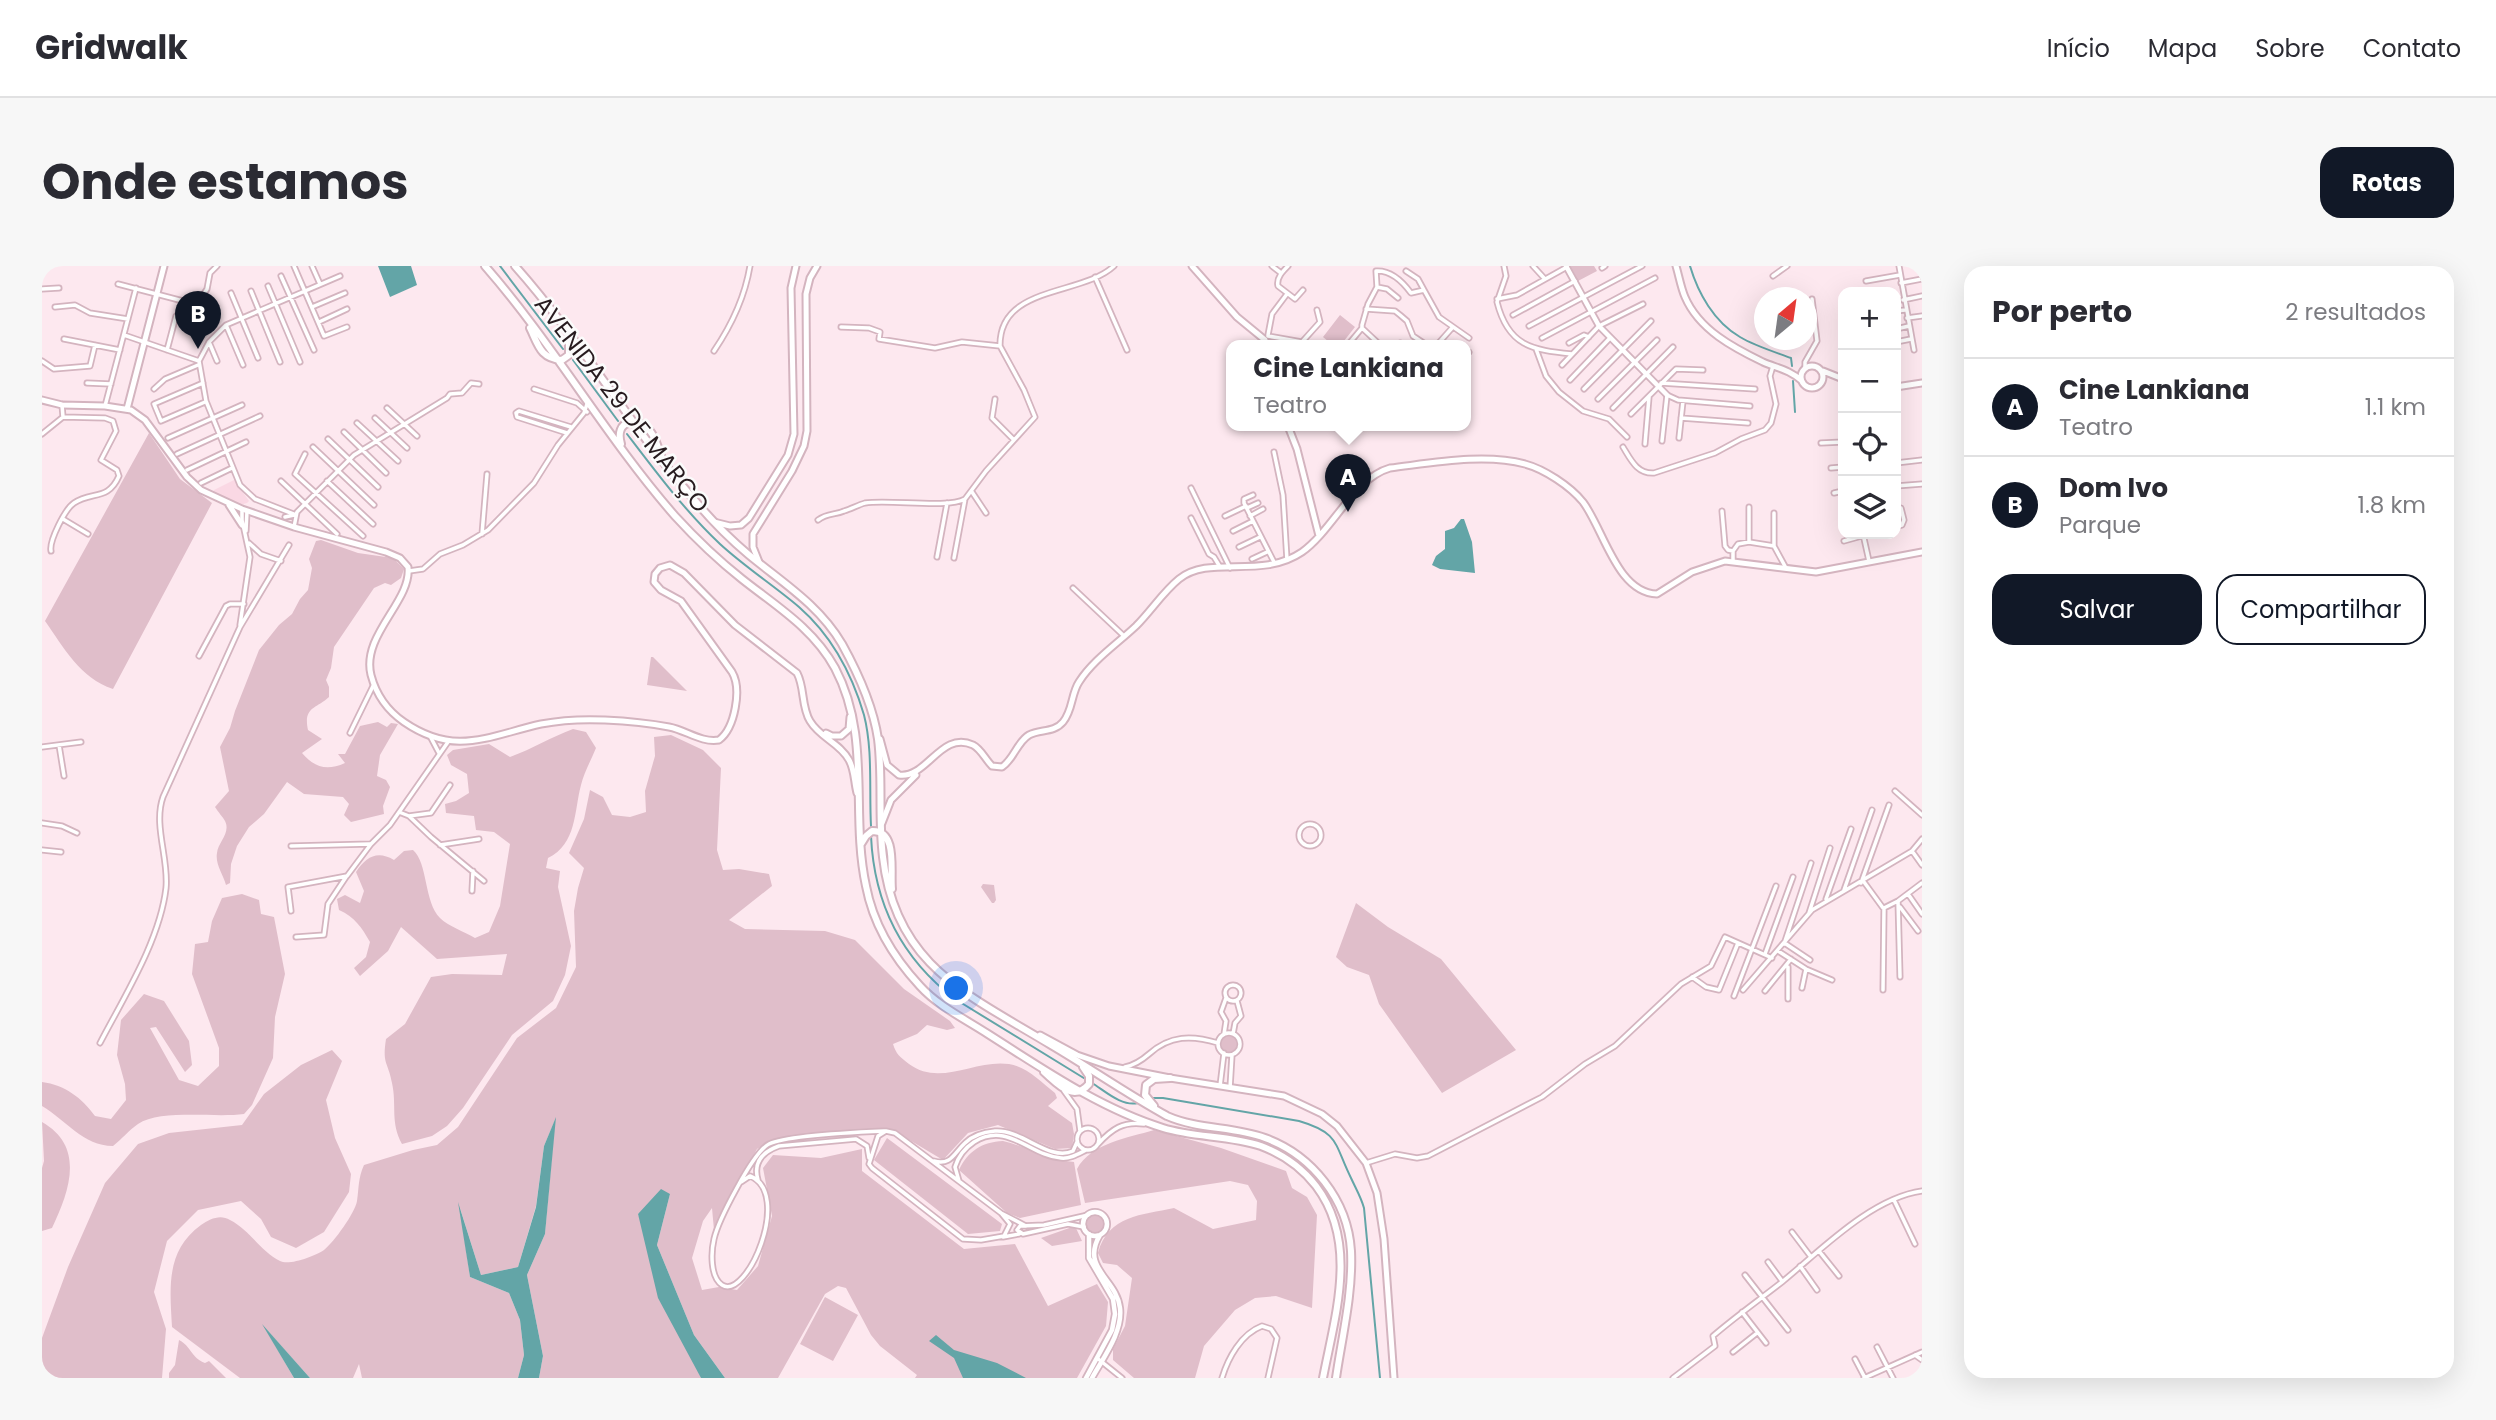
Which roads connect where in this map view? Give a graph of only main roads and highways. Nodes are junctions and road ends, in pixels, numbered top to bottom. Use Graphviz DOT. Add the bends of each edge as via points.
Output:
graph roads {
  1 [pos="164,266"];
  2 [pos="485,266"];
  3 [pos="515,266"];
  4 [pos="796,266"];
  5 [pos="817,266"];
  6 [pos="1192,266"];
  7 [pos="1676,266"];
  8 [pos="568,334"];
  9 [pos="1265,340"];
  10 [pos="558,360"];
  11 [pos="1805,369"];
  12 [pos="1820,369"];
  13 [pos="1790,371"];
  14 [pos="1835,377"];
  15 [pos="1838,378"];
  16 [pos="1802,381"];
  17 [pos="1823,381"];
  18 [pos="1922,383"];
  19 [pos="1901,386"];
  20 [pos="42,400"];
  21 [pos="127,409"];
  22 [pos="633,422"];
  23 [pos="1290,431"];
  24 [pos="622,449"];
  25 [pos="226,502"];
  26 [pos="714,522"];
  27 [pos="242,525"];
  28 [pos="1319,536"];
  29 [pos="1922,552"];
  30 [pos="761,564"];
  31 [pos="850,704"];
  32 [pos="806,714"];
  33 [pos="875,723"];
  34 [pos="934,756"];
  35 [pos="859,803"];
  36 [pos="881,829"];
  37 [pos="861,846"];
  38 [pos="1006,1018"];
  39 [pos="1017,1052"];
  40 [pos="1077,1061"];
  41 [pos="1170,1078"];
  42 [pos="1083,1090"];
  43 [pos="1167,1116"];
  44 [pos="1323,1378"];
  45 [pos="1336,1378"];
  46 [pos="1394,1378"];
  1 -- 21 [label="main road"];
  2 -- 10 [label="main road, AVENIDA 29 DE MARÇO" via="523,313 540,351"];
  3 -- 8 [label="main road, AVENIDA 29 DE MARÇO"];
  4 -- 26 [label="main road" via="791,288 794,434 781,469 749,518 735,526"];
  5 -- 30 [label="main road" via="806,294 807,431 792,471 753,534 752,547"];
  6 -- 9 [label="main road" via="1237,317"];
  7 -- 13 [label="main road" via="1687,301 1711,330 1734,347"];
  8 -- 10 [label="main road" via="570,351"];
  8 -- 22 [label="main road, AVENIDA 29 DE MARÇO"];
  10 -- 24 [label="main road, AVENIDA 29 DE MARÇO"];
  11 -- 12 [label="main road"];
  11 -- 13 [label="main road"];
  11 -- 16 [label="main road"];
  12 -- 14 [label="main road"];
  12 -- 17 [label="main road"];
  13 -- 16 [label="main road"];
  14 -- 15 [label="main road"];
  14 -- 17 [label="main road"];
  16 -- 17 [label="main road" via="1812,389"];
  18 -- 19 [label="main road"];
  20 -- 21 [label="main road"];
  21 -- 25 [label="main road" via="145,420 196,486"];
  22 -- 24 [label="main road" via="620,429"];
  22 -- 26 [label="main road, AVENIDA 29 DE MARÇO"];
  23 -- 28 [label="main road"];
  24 -- 31 [label="main road, AVENIDA 29 DE MARÇO" via="699,541 814,636"];
  25 -- 27 [label="main road"];
  25 -- 32 [label="main road" via="404,561 409,571 405,585 373,647 370,665 374,684 393,713 430,736 448,742 482,740 581,719 670,727 712,741 724,737 737,698 737,682 685,606 654,582 657,570 666,565 684,573 736,625 797,673"];
  26 -- 30 [label="main road, AVENIDA 29 DE MARÇO"];
  28 -- 29 [label="main road" via="1360,489 1385,470 1498,459 1535,468 1577,496 1625,579 1644,593 1657,594 1699,569 1721,562 1816,572"];
  28 -- 34 [label="main road" via="1303,551 1275,564 1198,569 1179,579 1078,683 1062,724 1028,736 1006,765 992,766 969,743 944,748"];
  30 -- 33 [label="main road, AVENIDA 29 DE MARÇO" via="830,625 854,668"];
  31 -- 32 [label="main road" via="849,729 837,737 822,731"];
  31 -- 35 [label="main road, AVENIDA 29 DE MARÇO" via="858,740"];
  32 -- 35 [label="main road" via="849,759"];
  33 -- 34 [label="main road" via="894,773 910,775"];
  33 -- 36 [label="main road, AVENIDA 29 DE MARÇO"];
  34 -- 36 [label="main road" via="894,796"];
  35 -- 37 [label="main road, AVENIDA 29 DE MARÇO"];
  36 -- 37 [label="main road" via="868,833"];
  36 -- 38 [label="main road, AVENIDA 29 DE MARÇO" via="891,847 894,904 910,937 944,979"];
  37 -- 39 [label="main road, AVENIDA 29 DE MARÇO" via="873,910 900,961 932,996"];
  38 -- 40 [label="main road"];
  38 -- 41 [label="main road" via="1077,1055"];
  39 -- 42 [label="main road, AVENIDA 29 DE MARÇO"];
  39 -- 42 [label="main road" via="1063,1089"];
  40 -- 42 [label="main road" via="1087,1073 1089,1084"];
  40 -- 43 [label="main road"];
  41 -- 43 [label="main road" via="1151,1080 1145,1089 1147,1098"];
  41 -- 46 [label="main road" via="1284,1096 1307,1105 1337,1126 1366,1163 1381,1210"];
  42 -- 44 [label="main road, AVENIDA 29 DE MARÇO" via="1160,1127 1272,1151 1304,1173 1329,1208 1339,1237 1341,1270"];
  43 -- 45 [label="main road" via="1195,1126 1256,1135 1294,1153 1318,1172 1332,1191 1349,1233 1351,1251"];
}
